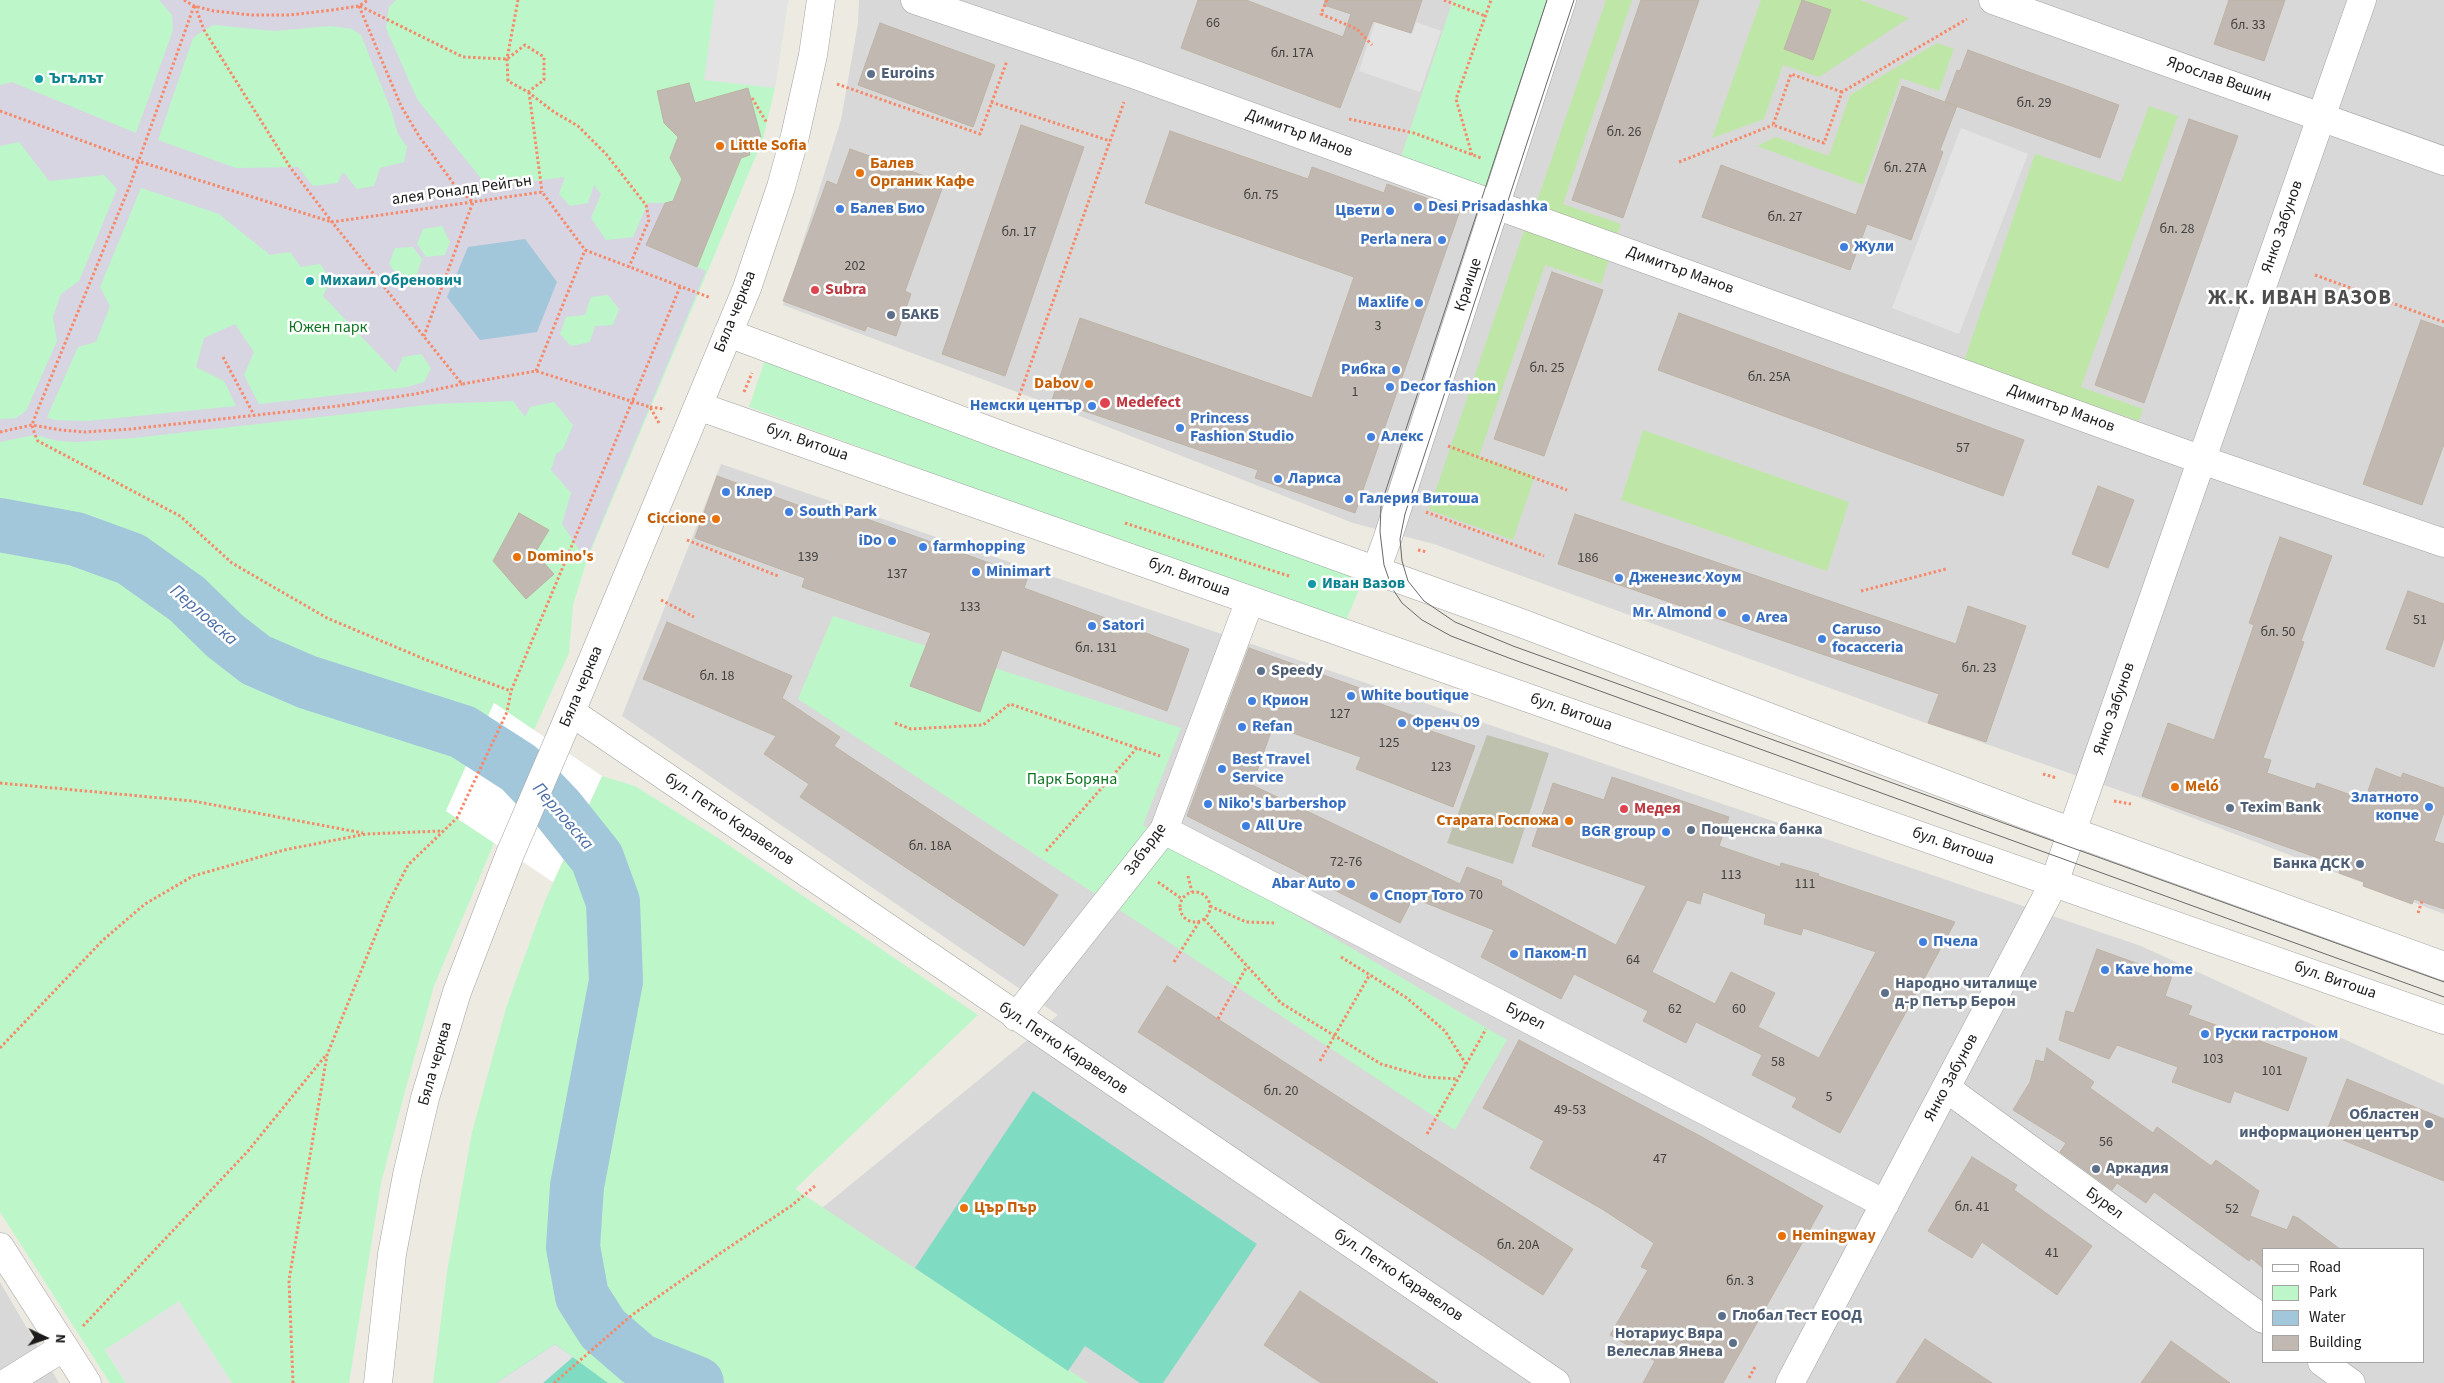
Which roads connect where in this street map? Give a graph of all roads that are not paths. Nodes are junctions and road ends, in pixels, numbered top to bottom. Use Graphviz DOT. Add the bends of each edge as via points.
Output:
graph roads {
  1 [pos="822,0"];
  2 [pos="915,0"];
  3 [pos="1562,0"];
  4 [pos="1993,0"];
  5 [pos="2362,0"];
  6 [pos="2322,116"];
  7 [pos="2444,161"];
  8 [pos="1495,204"];
  9 [pos="728,333"];
  10 [pos="698,406"];
  11 [pos="2202,460"];
  12 [pos="2444,544"];
  13 [pos="1376,570"];
  14 [pos="1250,600"];
  15 [pos="572,712"];
  16 [pos="1164,830"];
  17 [pos="2073,831"];
  18 [pos="2054,883"];
  19 [pos="2444,966"];
  20 [pos="1016,1017"];
  21 [pos="2444,1020"];
  22 [pos="1946,1088"];
  23 [pos="1885,1204"];
  24 [pos="0,1248"];
  25 [pos="2262,1318"];
  26 [pos="64,1347"];
  27 [pos="2323,1363"];
  28 [pos="6,1383"];
  29 [pos="87,1383"];
  30 [pos="378,1383"];
  31 [pos="1556,1383"];
  32 [pos="1790,1383"];
  33 [pos="2351,1383"];
  1 -- 9 [label="street, Бяла черква" via="813,55 781,187 747,288"];
  2 -- 8 [label="street, Димитър Манов" via="1134,74"];
  3 -- 8 [label="street, Краище"];
  4 -- 6 [label="street, Ярослав Вешин"];
  5 -- 6 [label="street, Янко Забунов"];
  6 -- 7 [label="street, Ярослав Вешин"];
  6 -- 11 [label="street, Янко Забунов"];
  8 -- 11 [label="street, Димитър Манов"];
  8 -- 13 [label="street, Краище"];
  9 -- 10 [label="street, Бяла черква"];
  9 -- 13 [label="street"];
  10 -- 14 [label="street, бул. Витоша"];
  10 -- 15 [label="street, Бяла черква"];
  11 -- 12 [label="street, Димитър Манов"];
  11 -- 17 [label="street, Янко Забунов"];
  13 -- 17 [label="street"];
  14 -- 16 [label="street, Забърде"];
  14 -- 18 [label="street, бул. Витоша"];
  15 -- 20 [label="street, бул. Петко Каравелов"];
  15 -- 30 [label="street, Бяла черква" via="510,854 456,992 425,1098 392,1254"];
  16 -- 20 [label="street, Забърде"];
  16 -- 23 [label="street, Бурел"];
  17 -- 18 [label="street, Янко Забунов"];
  17 -- 19 [label="street"];
  18 -- 21 [label="street, бул. Витоша"];
  18 -- 22 [label="street, Янко Забунов"];
  20 -- 31 [label="street, бул. Петко Каравелов"];
  22 -- 23 [label="street, Янко Забунов"];
  22 -- 25 [label="street, Бурел"];
  23 -- 32 [label="street, Янко Забунов"];
  24 -- 26 [label="street"];
  26 -- 28 [label="street"];
  26 -- 29 [label="street"];
  27 -- 33 [label="street"];
}
